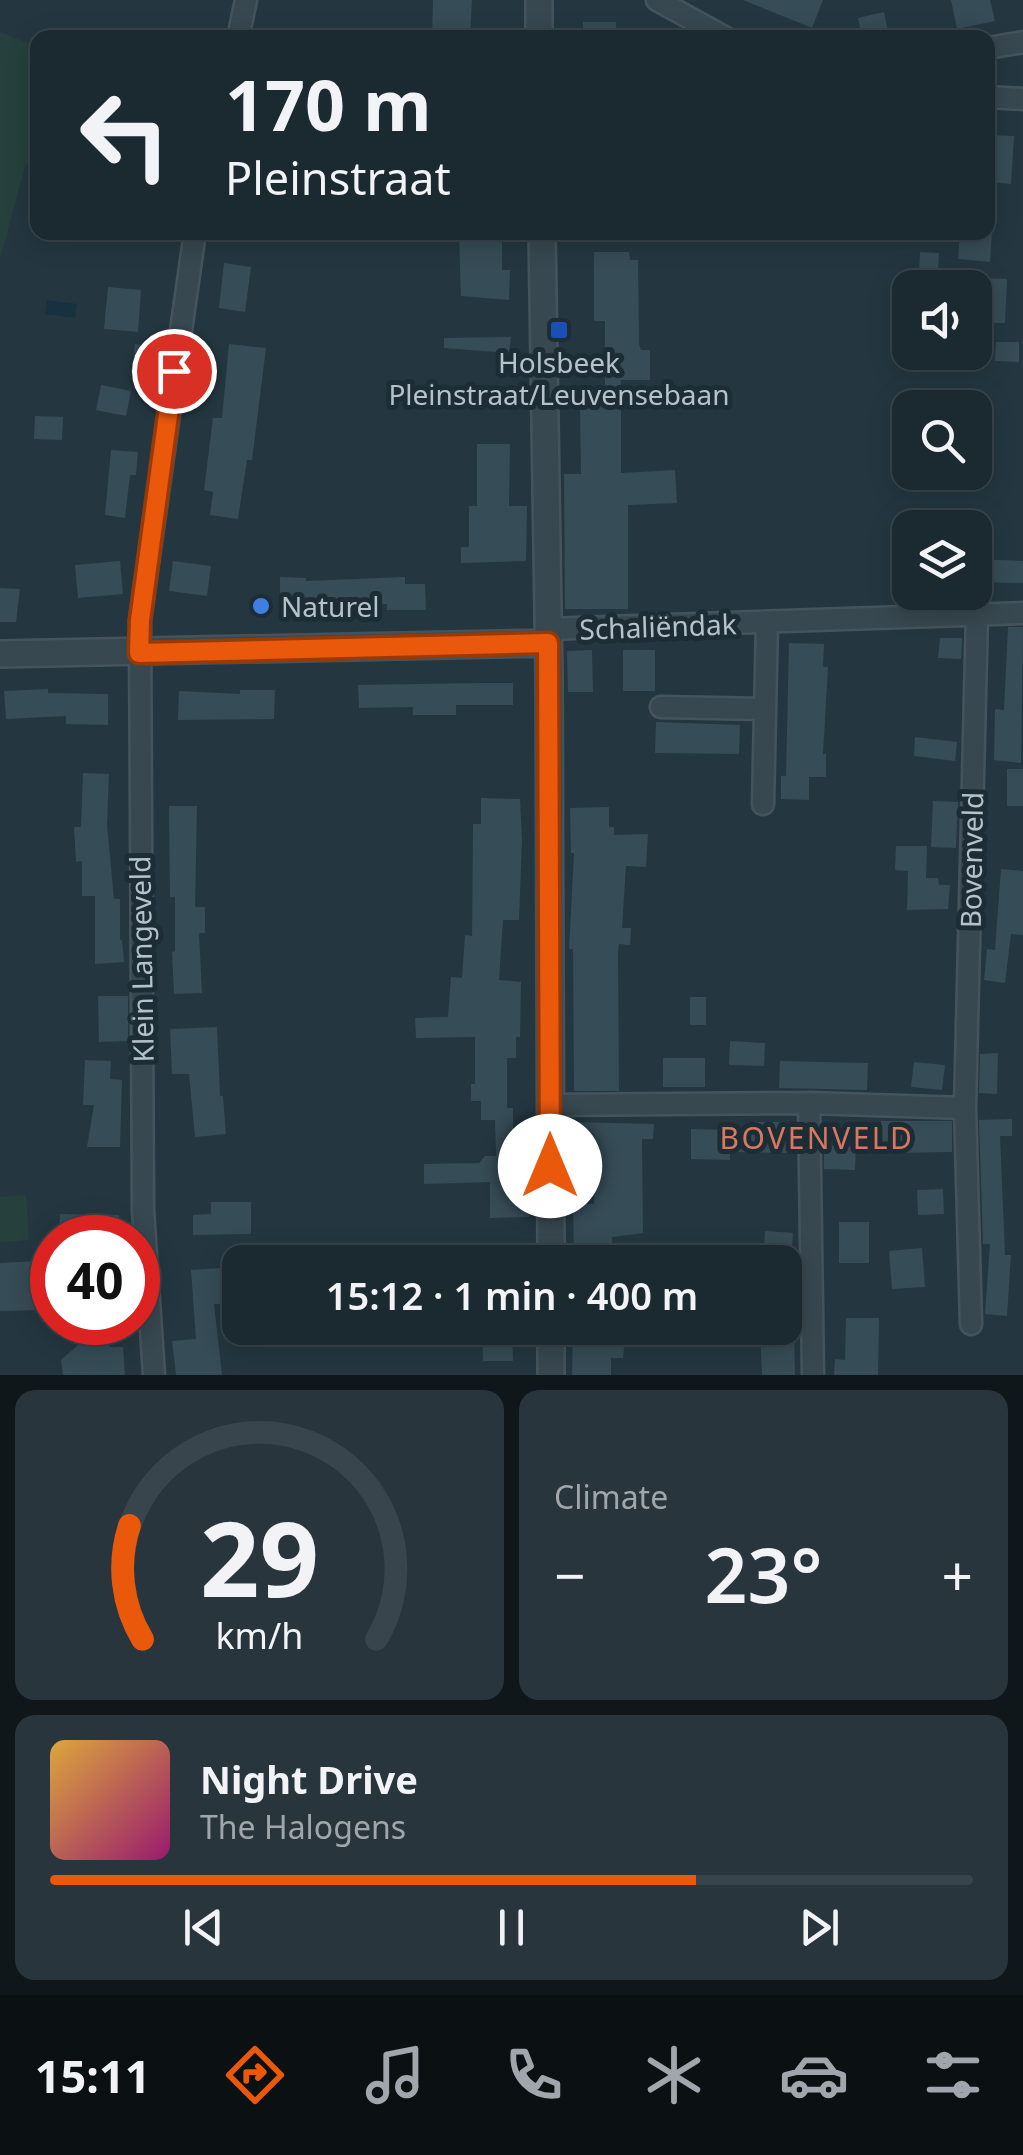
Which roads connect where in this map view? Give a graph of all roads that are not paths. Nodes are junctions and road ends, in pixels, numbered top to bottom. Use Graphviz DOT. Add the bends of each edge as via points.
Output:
graph roads {
  1 [pos="246,0"];
  2 [pos="539,0"];
  3 [pos="657,0"];
  4 [pos="240,30"];
  5 [pos="540,30"];
  6 [pos="711,30"];
  7 [pos="1023,42"];
  8 [pos="995,47"];
  9 [pos="995,97"];
  10 [pos="1023,99"];
  11 [pos="194,240"];
  12 [pos="542,240"];
  13 [pos="1023,612"];
  14 [pos="977,613"];
  15 [pos="767,622"];
  16 [pos="548,636"];
  17 [pos="139,653"];
  18 [pos="0,654"];
  19 [pos="661,707"];
  20 [pos="766,709"];
  21 [pos="763,804"];
  22 [pos="809,1103"];
  23 [pos="550,1105"];
  24 [pos="965,1108"];
  25 [pos="144,1215"];
  26 [pos="551,1245"];
  27 [pos="971,1324"];
  28 [pos="151,1345"];
  29 [pos="551,1345"];
  30 [pos="154,1375"];
  31 [pos="552,1375"];
  32 [pos="813,1375"];
  1 -- 4 [label="street"];
  2 -- 5 [label="street"];
  3 -- 6 [label="street"];
  7 -- 8 [label="street"];
  9 -- 10 [label="street"];
  11 -- 17 [label="street, Klein Langeveld"];
  12 -- 16 [label="street"];
  13 -- 14 [label="street, Schaliëndak"];
  14 -- 15 [label="street, Schaliëndak"];
  14 -- 24 [label="street, Bovenveld"];
  15 -- 16 [label="street, Schaliëndak"];
  15 -- 20 [label="street, Schaliëndak"];
  16 -- 17 [label="street"];
  16 -- 23 [label="street"];
  17 -- 18 [label="street"];
  17 -- 25 [label="street, Klein Langeveld"];
  19 -- 20 [label="street"];
  20 -- 21 [label="street, Schaliëndak"];
  22 -- 23 [label="street"];
  22 -- 24 [label="street"];
  22 -- 32 [label="street"];
  23 -- 26 [label="street"];
  24 -- 27 [label="street, Bovenveld"];
  28 -- 30 [label="street, Klein Langeveld"];
  29 -- 31 [label="street"];
}
